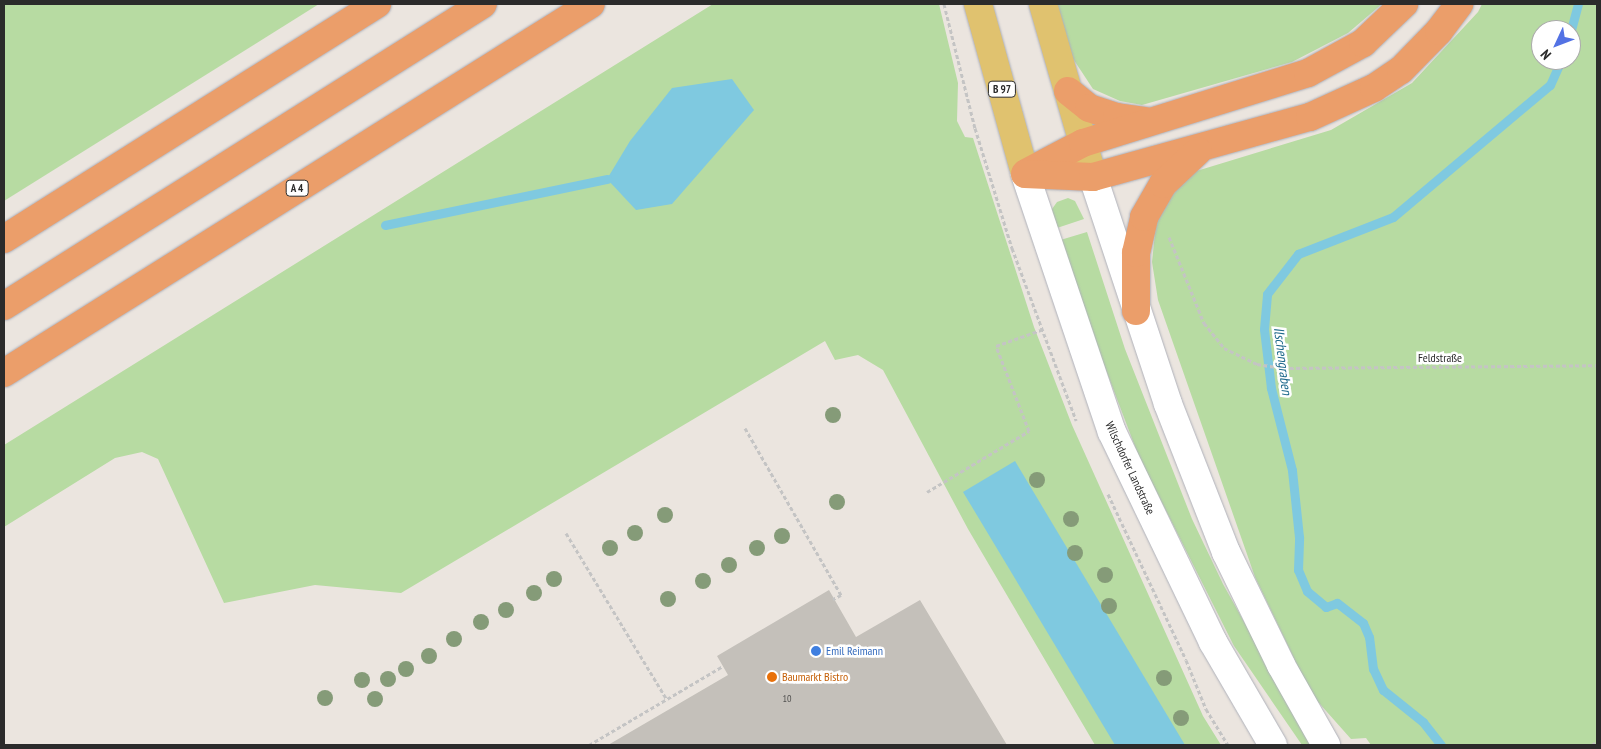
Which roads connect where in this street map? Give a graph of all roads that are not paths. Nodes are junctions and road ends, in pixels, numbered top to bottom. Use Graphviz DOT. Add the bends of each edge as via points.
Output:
graph roads {
  1 [pos="377,4"];
  2 [pos="483,4"];
  3 [pos="591,4"];
  4 [pos="978,4"];
  5 [pos="1043,4"];
  6 [pos="1404,4"];
  7 [pos="1459,4"];
  8 [pos="1068,91"];
  9 [pos="1146,122"];
  10 [pos="1083,143"];
  11 [pos="1202,148"];
  12 [pos="1025,174"];
  13 [pos="1093,177"];
  14 [pos="4,239"];
  15 [pos="4,306"];
  16 [pos="1136,311"];
  17 [pos="4,373"];
  18 [pos="1272,745"];
  19 [pos="1326,745"];
  1 -- 14 [label="highway"];
  2 -- 15 [label="highway"];
  3 -- 17 [label="highway, A 4"];
  4 -- 12 [label="main road, B 97"];
  5 -- 8 [label="main road"];
  6 -- 9 [label="highway" via="1362,43 1308,73"];
  7 -- 11 [label="highway" via="1422,51 1374,88 1310,117"];
  8 -- 9 [label="highway" via="1089,108"];
  8 -- 10 [label="main road"];
  9 -- 10 [label="highway"];
  10 -- 12 [label="highway"];
  10 -- 13 [label="main road"];
  11 -- 13 [label="highway"];
  11 -- 16 [label="highway" via="1163,184 1144,217 1136,253"];
  12 -- 13 [label="highway"];
  12 -- 18 [label="main road, Wilschdorfer Landstraße" via="1112,432 1213,642"];
  13 -- 16 [label="main road"];
  16 -- 19 [label="main road" via="1168,404 1226,552 1281,666"];
}
